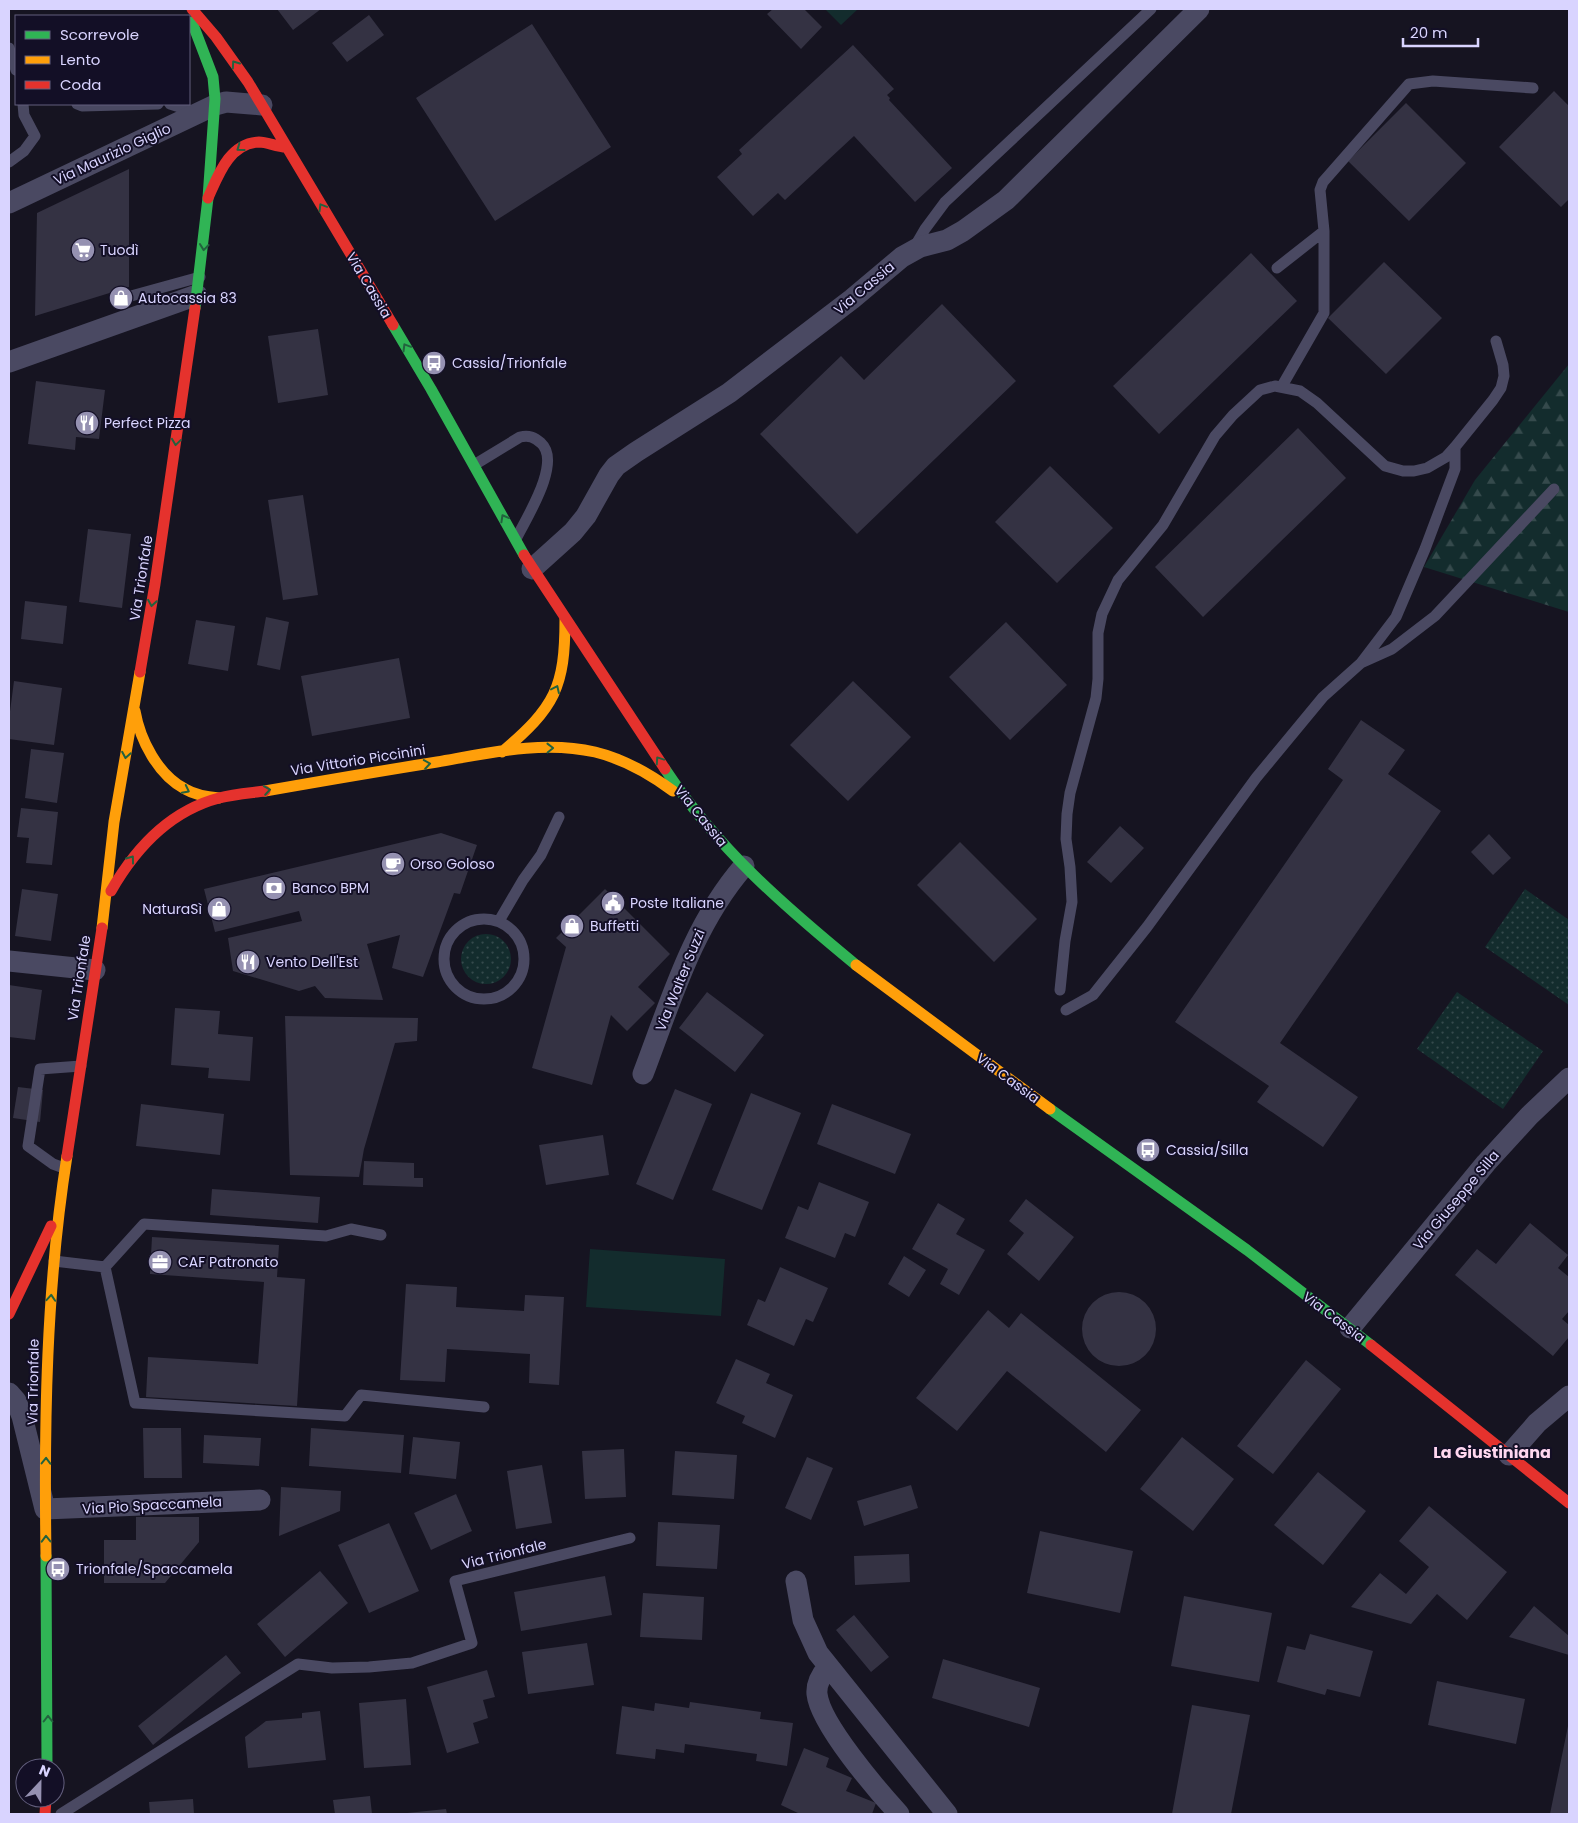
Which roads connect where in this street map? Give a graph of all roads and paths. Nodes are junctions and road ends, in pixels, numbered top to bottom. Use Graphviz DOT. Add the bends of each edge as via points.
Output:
graph roads {
  1 [pos="192,9"];
  2 [pos="1151,9"];
  3 [pos="1199,9"];
  4 [pos="190,19"];
  5 [pos="9,48"];
  6 [pos="15,67"];
  7 [pos="1532,88"];
  8 [pos="23,105"];
  9 [pos="80,105"];
  10 [pos="120,105"];
  11 [pos="177,105"];
  12 [pos="262,105"];
  13 [pos="207,109"];
  14 [pos="286,147"];
  15 [pos="9,162"];
  16 [pos="208,198"];
  17 [pos="9,203"];
  18 [pos="1324,230"];
  19 [pos="912,252"];
  20 [pos="1276,268"];
  21 [pos="199,286"];
  22 [pos="131,296"];
  23 [pos="1496,341"];
  24 [pos="9,362"];
  25 [pos="1282,386"];
  26 [pos="1455,447"];
  27 [pos="474,465"];
  28 [pos="1554,489"];
  29 [pos="516,540"];
  30 [pos="532,569"];
  31 [pos="566,619"];
  32 [pos="1361,662"];
  33 [pos="135,707"];
  34 [pos="502,752"];
  35 [pos="219,798"];
  36 [pos="686,801"];
  37 [pos="559,817"];
  38 [pos="744,866"];
  39 [pos="106,901"];
  40 [pos="499,921"];
  41 [pos="9,961"];
  42 [pos="95,970"];
  43 [pos="1060,990"];
  44 [pos="1066,1010"];
  45 [pos="81,1066"];
  46 [pos="643,1074"];
  47 [pos="1569,1078"];
  48 [pos="64,1168"];
  49 [pos="58,1211"];
  50 [pos="381,1235"];
  51 [pos="54,1261"];
  52 [pos="105,1267"];
  53 [pos="9,1314"];
  54 [pos="1350,1328"];
  55 [pos="9,1393"];
  56 [pos="1569,1396"];
  57 [pos="484,1407"];
  58 [pos="1510,1455"];
  59 [pos="260,1500"];
  60 [pos="1569,1503"];
  61 [pos="45,1510"];
  62 [pos="630,1538"];
  63 [pos="796,1581"];
  64 [pos="828,1667"];
  65 [pos="47,1758"];
  66 [pos="61,1814"];
  67 [pos="899,1814"];
  68 [pos="947,1814"];
  12 -- 1 [label="main road, Via Cassia, one-way" via="231,58"];
  2 -- 19 [label="lane" via="945,202"];
  3 -- 19 [label="street, Via Cassia" via="1006,200 948,240"];
  4 -- 13 [label="main road, Via Trionfale" via="214,86"];
  5 -- 6 [label="lane"];
  7 -- 18 [label="lane" via="1433,81 1409,84 1321,185"];
  8 -- 15 [label="lane" via="24,116 35,136 24,152"];
  9 -- 10 [label="lane"];
  11 -- 13 [label="lane"];
  12 -- 13 [label="street" via="234,102"];
  12 -- 14 [label="main road, Via Cassia"];
  13 -- 16 [label="main road, Via Trionfale"];
  13 -- 17 [label="street, Via Maurizio Giglio"];
  14 -- 16 [label="main road, Via Trionfale, one-way" via="259,142 244,144 225,165"];
  27 -- 14 [label="main road, Via Cassia, one-way"];
  16 -- 21 [label="main road, Via Trionfale, one-way"];
  18 -- 20 [label="lane"];
  18 -- 25 [label="lane" via="1324,313"];
  19 -- 30 [label="street, Via Cassia" via="729,393 616,466 573,532"];
  21 -- 22 [label="lane"];
  21 -- 24 [label="street"];
  21 -- 33 [label="main road, Via Trionfale, one-way"];
  23 -- 26 [label="lane" via="1504,365 1500,388"];
  25 -- 26 [label="lane" via="1307,395 1377,460 1392,469 1414,471 1427,468"];
  25 -- 43 [label="lane" via="1260,390 1215,436 1172,513 1118,580 1104,608 1098,633 1096,698 1067,814 1072,902"];
  26 -- 32 [label="lane" via="1455,469 1426,549 1396,617"];
  29 -- 27 [label="main road, Via Cassia, one-way"];
  27 -- 29 [label="lane" via="520,437 528,435 544,446 548,455 547,472"];
  28 -- 32 [label="lane" via="1435,616 1392,649"];
  29 -- 30 [label="main road, Via Cassia"];
  30 -- 31 [label="main road, Via Cassia"];
  34 -- 31 [label="main road, one-way" via="531,726 554,694 563,670"];
  36 -- 31 [label="main road, Via Cassia, one-way"];
  32 -- 44 [label="lane" via="1323,697 1256,778 1093,995"];
  33 -- 35 [label="main road, Via Vittorio Piccinini, one-way" via="141,734 165,775 187,791"];
  33 -- 39 [label="main road, Via Trionfale, one-way" via="114,822"];
  35 -- 34 [label="main road, Via Vittorio Piccinini, one-way"];
  34 -- 36 [label="main road, Via Vittorio Piccinini, one-way" via="561,748 603,753 652,776"];
  39 -- 35 [label="main road, Via Vittorio Piccinini, one-way" via="131,858 158,830 184,812"];
  36 -- 38 [label="main road, Via Cassia"];
  37 -- 40 [label="lane" via="542,855"];
  38 -- 46 [label="street, Via Walter Suzzi" via="704,923 681,973"];
  38 -- 54 [label="main road, Via Cassia" via="798,918 857,966"];
  39 -- 42 [label="main road, Via Trionfale"];
  40 -- 40 [label="lane" via="486,918 472,920 450,936 444,962 448,976 467,995 492,998 504,994 515,986 522,974 524,949 519,937"];
  41 -- 42 [label="street"];
  42 -- 45 [label="main road, Via Trionfale"];
  45 -- 48 [label="main road, Via Trionfale"];
  45 -- 48 [label="lane" via="40,1068 28,1146"];
  47 -- 54 [label="street, Via Giuseppe Silla" via="1528,1116 1486,1163"];
  48 -- 49 [label="main road, Via Trionfale"];
  49 -- 51 [label="main road, Via Trionfale"];
  49 -- 53 [label="main road"];
  50 -- 52 [label="lane" via="351,1229 326,1236 144,1224"];
  51 -- 52 [label="lane"];
  61 -- 51 [label="main road, Via Trionfale, one-way" via="48,1335"];
  52 -- 57 [label="lane" via="135,1403 345,1416 361,1395"];
  54 -- 58 [label="main road, Via Cassia"];
  55 -- 61 [label="street" via="16,1400 22,1416"];
  56 -- 58 [label="street" via="1544,1416"];
  58 -- 60 [label="main road, Via Cassia"];
  59 -- 61 [label="street, Via Pio Spaccamela"];
  65 -- 61 [label="main road, Via Trionfale, one-way"];
  62 -- 66 [label="lane, Via Trionfale" via="456,1581 472,1643 412,1663 332,1668 298,1664"];
  63 -- 64 [label="street" via="806,1630"];
  64 -- 67 [label="street" via="817,1686 818,1702 864,1773"];
  64 -- 68 [label="street"];
}
